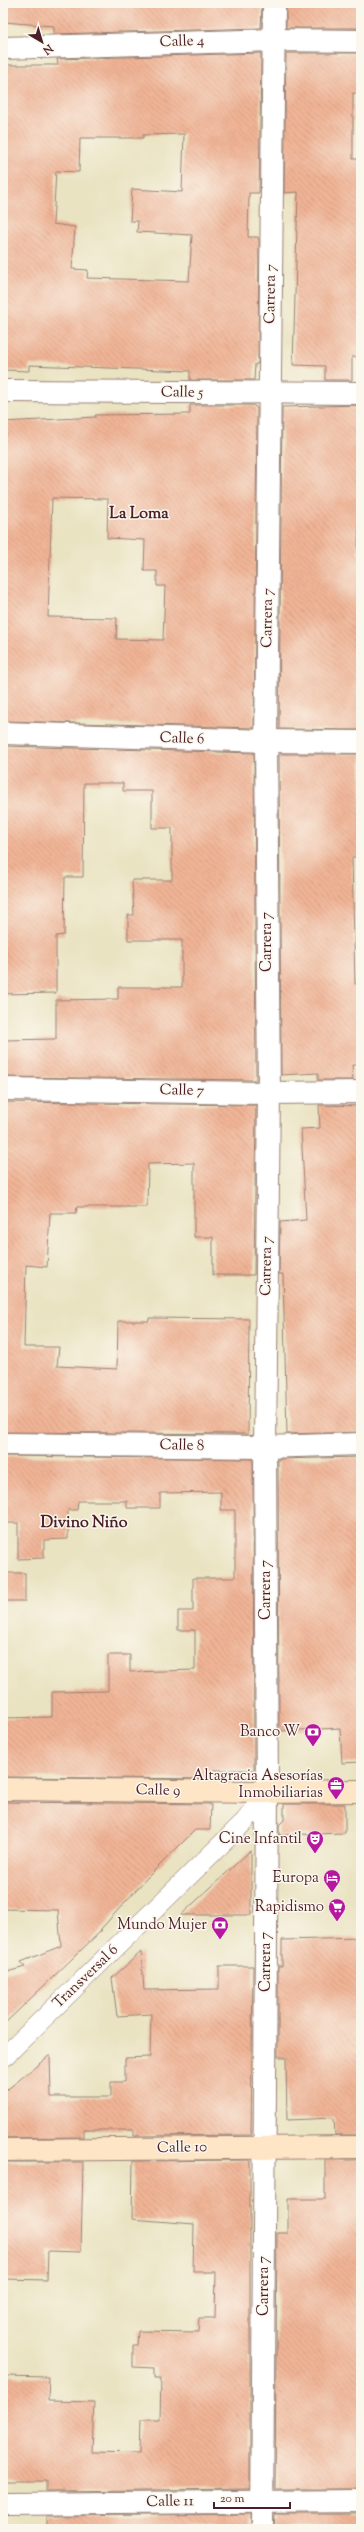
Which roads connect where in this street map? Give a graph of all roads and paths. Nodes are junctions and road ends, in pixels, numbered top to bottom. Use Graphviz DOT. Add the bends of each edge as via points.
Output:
graph roads {
  1 [pos="274,3"];
  2 [pos="274,40"];
  3 [pos="361,41"];
  4 [pos="3,48"];
  5 [pos="3,391"];
  6 [pos="270,393"];
  7 [pos="361,393"];
  8 [pos="3,733"];
  9 [pos="266,741"];
  10 [pos="361,742"];
  11 [pos="3,1088"];
  12 [pos="268,1092"];
  13 [pos="361,1092"];
  14 [pos="3,1444"];
  15 [pos="361,1444"];
  16 [pos="265,1447"];
  17 [pos="3,1789"];
  18 [pos="361,1790"];
  19 [pos="267,1792"];
  20 [pos="3,2058"];
  21 [pos="265,2147"];
  22 [pos="361,2147"];
  23 [pos="3,2150"];
  24 [pos="361,2501"];
  25 [pos="262,2502"];
  26 [pos="3,2504"];
  27 [pos="262,2529"];
  1 -- 2 [label="street, Carrera 7"];
  2 -- 3 [label="street, Calle 4"];
  2 -- 4 [label="street, Calle 4"];
  2 -- 6 [label="street, Carrera 7"];
  5 -- 6 [label="street, Calle 5"];
  6 -- 7 [label="street, Calle 5"];
  6 -- 9 [label="street, Carrera 7"];
  8 -- 9 [label="street, Calle 6"];
  9 -- 10 [label="street, Calle 6"];
  9 -- 12 [label="street, Carrera 7"];
  11 -- 12 [label="street, Calle 7"];
  12 -- 13 [label="street, Calle 7"];
  12 -- 16 [label="street, Carrera 7"];
  14 -- 16 [label="street, Calle 8"];
  15 -- 16 [label="street, Calle 8"];
  16 -- 19 [label="street, Carrera 7"];
  17 -- 19 [label="main road, Calle 9"];
  18 -- 19 [label="main road, Calle 9"];
  19 -- 20 [label="street, Transversal 6" via="245,1821"];
  19 -- 21 [label="street, Carrera 7"];
  21 -- 22 [label="main road, Calle 10"];
  21 -- 23 [label="main road, Calle 10"];
  21 -- 25 [label="street, Carrera 7"];
  24 -- 25 [label="street, Calle 11"];
  25 -- 26 [label="street, Calle 11"];
  25 -- 27 [label="street, Carrera 7"];
}
